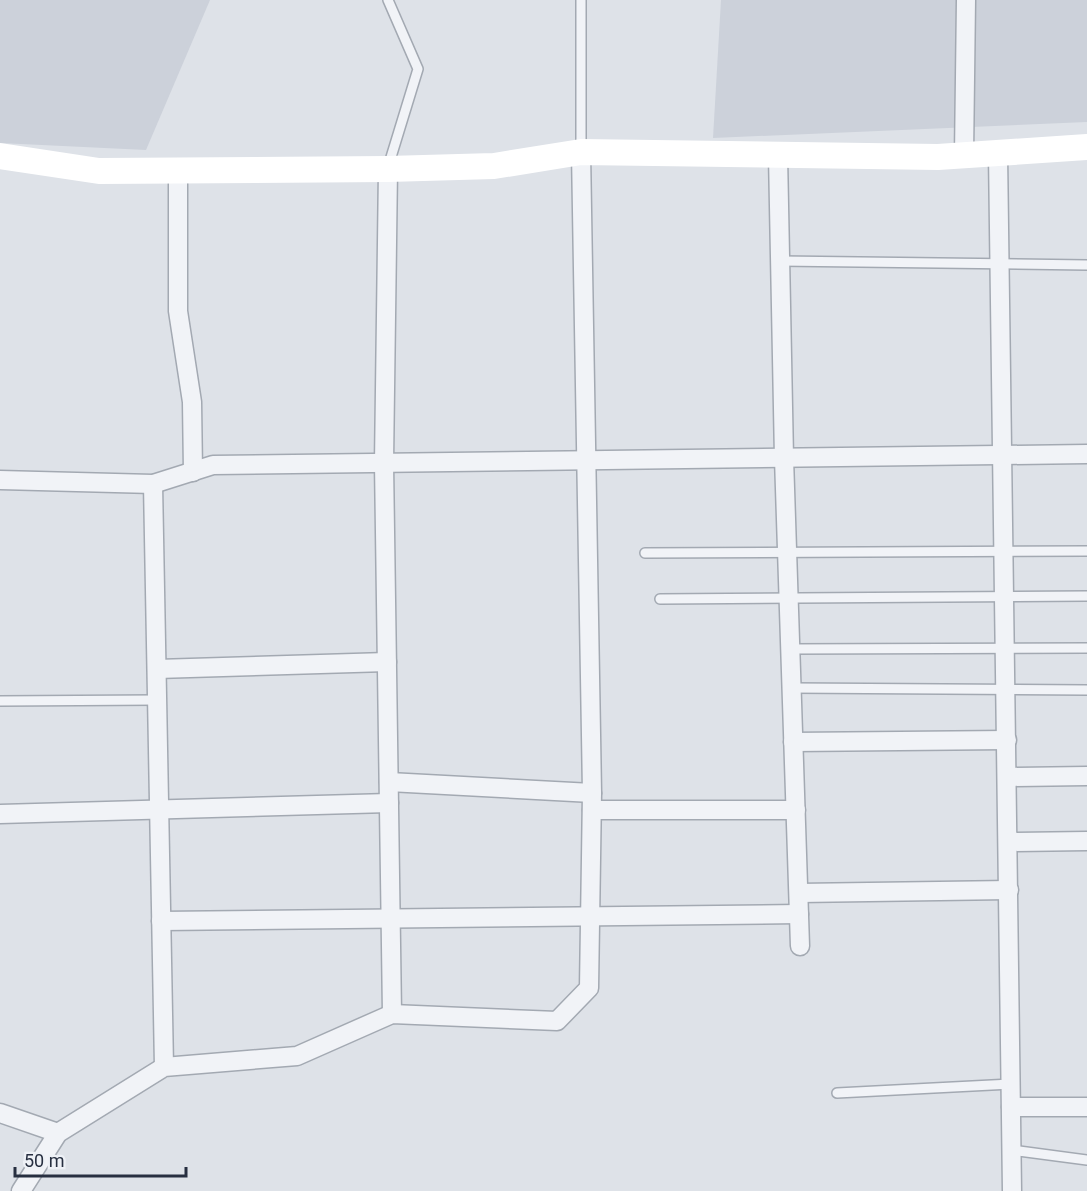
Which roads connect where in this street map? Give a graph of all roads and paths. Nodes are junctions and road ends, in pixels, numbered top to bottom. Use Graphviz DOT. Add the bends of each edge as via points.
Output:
graph roads {
  1 [pos="388,0"];
  2 [pos="581,0"];
  3 [pos="966,0"];
  4 [pos="1087,147"];
  5 [pos="581,152"];
  6 [pos="998,153"];
  7 [pos="778,155"];
  8 [pos="964,155"];
  9 [pos="0,156"];
  10 [pos="388,169"];
  11 [pos="177,170"];
  12 [pos="780,261"];
  13 [pos="1000,264"];
  14 [pos="1087,265"];
  15 [pos="1087,454"];
  16 [pos="1004,455"];
  17 [pos="784,458"];
  18 [pos="585,460"];
  19 [pos="384,463"];
  20 [pos="193,471"];
  21 [pos="0,480"];
  22 [pos="153,484"];
  23 [pos="1087,551"];
  24 [pos="787,552"];
  25 [pos="1005,552"];
  26 [pos="645,553"];
  27 [pos="1006,596"];
  28 [pos="1087,596"];
  29 [pos="789,598"];
  30 [pos="660,599"];
  31 [pos="1006,648"];
  32 [pos="1087,648"];
  33 [pos="790,649"];
  34 [pos="387,662"];
  35 [pos="157,669"];
  36 [pos="792,688"];
  37 [pos="1006,689"];
  38 [pos="1087,690"];
  39 [pos="157,700"];
  40 [pos="0,701"];
  41 [pos="1007,740"];
  42 [pos="793,742"];
  43 [pos="1087,776"];
  44 [pos="1008,777"];
  45 [pos="389,782"];
  46 [pos="592,802"];
  47 [pos="389,804"];
  48 [pos="159,810"];
  49 [pos="796,810"];
  50 [pos="0,814"];
  51 [pos="1087,841"];
  52 [pos="1008,842"];
  53 [pos="1009,890"];
  54 [pos="798,893"];
  55 [pos="590,914"];
  56 [pos="799,914"];
  57 [pos="391,919"];
  58 [pos="161,921"];
  59 [pos="800,946"];
  60 [pos="392,1014"];
  61 [pos="164,1067"];
  62 [pos="1011,1084"];
  63 [pos="837,1094"];
  64 [pos="1011,1107"];
  65 [pos="1087,1107"];
  66 [pos="0,1113"];
  67 [pos="58,1133"];
  68 [pos="1011,1150"];
  69 [pos="1087,1160"];
  70 [pos="21,1191"];
  71 [pos="1012,1191"];
  1 -- 10 [label="lane" via="418,69"];
  2 -- 5 [label="lane"];
  3 -- 8 [label="street"];
  4 -- 6 [label="main road"];
  5 -- 7 [label="main road"];
  5 -- 10 [label="main road" via="494,166"];
  5 -- 18 [label="street"];
  6 -- 8 [label="main road"];
  6 -- 13 [label="street"];
  7 -- 8 [label="main road"];
  7 -- 12 [label="street"];
  9 -- 11 [label="main road" via="99,171"];
  10 -- 11 [label="main road"];
  10 -- 19 [label="street"];
  11 -- 20 [label="street" via="178,311 192,402"];
  12 -- 13 [label="lane"];
  12 -- 17 [label="street"];
  13 -- 14 [label="lane"];
  13 -- 16 [label="street"];
  15 -- 16 [label="street"];
  16 -- 17 [label="street"];
  16 -- 25 [label="street"];
  17 -- 18 [label="street"];
  17 -- 24 [label="street"];
  18 -- 19 [label="street"];
  18 -- 46 [label="street"];
  19 -- 20 [label="street" via="213,465"];
  19 -- 34 [label="street"];
  20 -- 22 [label="street"];
  21 -- 22 [label="street"];
  22 -- 35 [label="street"];
  23 -- 25 [label="lane"];
  24 -- 25 [label="lane"];
  24 -- 26 [label="lane"];
  24 -- 29 [label="street"];
  25 -- 27 [label="street"];
  27 -- 28 [label="lane"];
  27 -- 29 [label="lane"];
  27 -- 31 [label="street"];
  29 -- 30 [label="lane"];
  29 -- 33 [label="street"];
  31 -- 32 [label="lane"];
  31 -- 33 [label="lane"];
  31 -- 37 [label="street"];
  33 -- 36 [label="street"];
  34 -- 35 [label="street"];
  34 -- 45 [label="street"];
  35 -- 39 [label="street"];
  36 -- 37 [label="lane"];
  36 -- 42 [label="street"];
  37 -- 38 [label="lane"];
  37 -- 41 [label="street"];
  39 -- 40 [label="lane"];
  39 -- 48 [label="street"];
  41 -- 42 [label="street"];
  41 -- 44 [label="street"];
  42 -- 49 [label="street"];
  43 -- 44 [label="street"];
  44 -- 52 [label="street"];
  45 -- 46 [label="street"];
  45 -- 47 [label="street"];
  46 -- 49 [label="street"];
  46 -- 55 [label="street"];
  47 -- 48 [label="street"];
  47 -- 57 [label="street"];
  48 -- 50 [label="street"];
  48 -- 58 [label="street"];
  49 -- 54 [label="street"];
  51 -- 52 [label="street"];
  52 -- 53 [label="street"];
  53 -- 54 [label="street"];
  53 -- 62 [label="street"];
  54 -- 56 [label="street"];
  55 -- 56 [label="street"];
  55 -- 57 [label="street"];
  55 -- 60 [label="street" via="589,988 557,1021"];
  56 -- 59 [label="street"];
  57 -- 58 [label="street"];
  57 -- 60 [label="street"];
  58 -- 61 [label="street"];
  60 -- 61 [label="street" via="297,1056"];
  61 -- 67 [label="street"];
  62 -- 63 [label="lane"];
  62 -- 64 [label="street"];
  64 -- 65 [label="street"];
  64 -- 68 [label="street"];
  66 -- 67 [label="street"];
  67 -- 70 [label="street"];
  68 -- 69 [label="lane"];
  68 -- 71 [label="street"];
}
